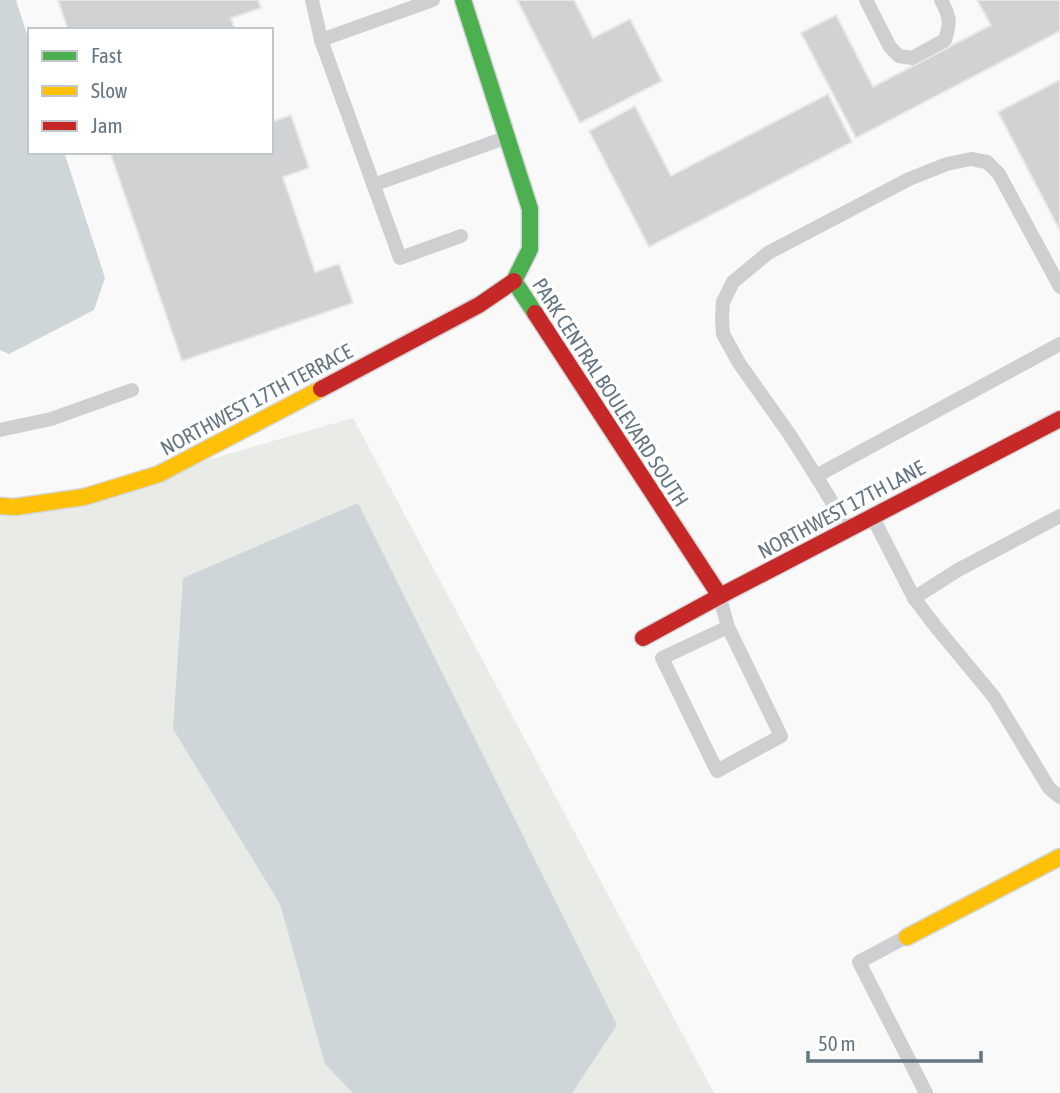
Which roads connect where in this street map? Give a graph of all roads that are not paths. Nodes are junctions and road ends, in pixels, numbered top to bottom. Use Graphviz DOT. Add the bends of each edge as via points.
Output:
graph roads {
  1 [pos="312,0"];
  2 [pos="433,0"];
  3 [pos="463,0"];
  4 [pos="866,0"];
  5 [pos="941,0"];
  6 [pos="321,40"];
  7 [pos="507,137"];
  8 [pos="373,185"];
  9 [pos="461,236"];
  10 [pos="514,281"];
  11 [pos="1060,287"];
  12 [pos="1060,344"];
  13 [pos="132,390"];
  14 [pos="1060,419"];
  15 [pos="0,430"];
  16 [pos="816,476"];
  17 [pos="0,506"];
  18 [pos="1060,516"];
  19 [pos="872,517"];
  20 [pos="849,529"];
  21 [pos="720,596"];
  22 [pos="914,598"];
  23 [pos="728,627"];
  24 [pos="643,638"];
  25 [pos="1060,797"];
  26 [pos="1060,857"];
  27 [pos="907,937"];
  28 [pos="926,1093"];
  1 -- 6 [label="lane"];
  2 -- 6 [label="lane"];
  3 -- 7 [label="street, PARK CENTRAL BOULEVARD SOUTH"];
  4 -- 5 [label="lane" via="890,47 899,56 912,58 945,40 949,16"];
  6 -- 8 [label="lane"];
  7 -- 8 [label="lane"];
  7 -- 10 [label="street, PARK CENTRAL BOULEVARD SOUTH" via="530,209 530,249"];
  8 -- 9 [label="lane" via="400,258"];
  10 -- 17 [label="street, NORTHWEST 17TH TERRACE" via="479,305 159,474 84,497"];
  10 -- 21 [label="street, PARK CENTRAL BOULEVARD SOUTH"];
  11 -- 16 [label="lane" via="999,174 988,162 971,159 908,179 768,253 733,282 723,302 723,334"];
  12 -- 16 [label="lane"];
  13 -- 15 [label="lane" via="51,419"];
  14 -- 19 [label="street, NORTHWEST 17TH LANE"];
  16 -- 20 [label="lane"];
  18 -- 22 [label="lane"];
  19 -- 20 [label="street, NORTHWEST 17TH LANE"];
  19 -- 22 [label="lane"];
  20 -- 21 [label="street, NORTHWEST 17TH LANE"];
  21 -- 23 [label="lane"];
  21 -- 24 [label="street, NORTHWEST 17TH LANE"];
  22 -- 25 [label="lane" via="994,697 1049,788"];
  23 -- 23 [label="lane" via="781,736 717,771 662,658"];
  26 -- 27 [label="street"];
  27 -- 28 [label="lane" via="859,962"];
}
